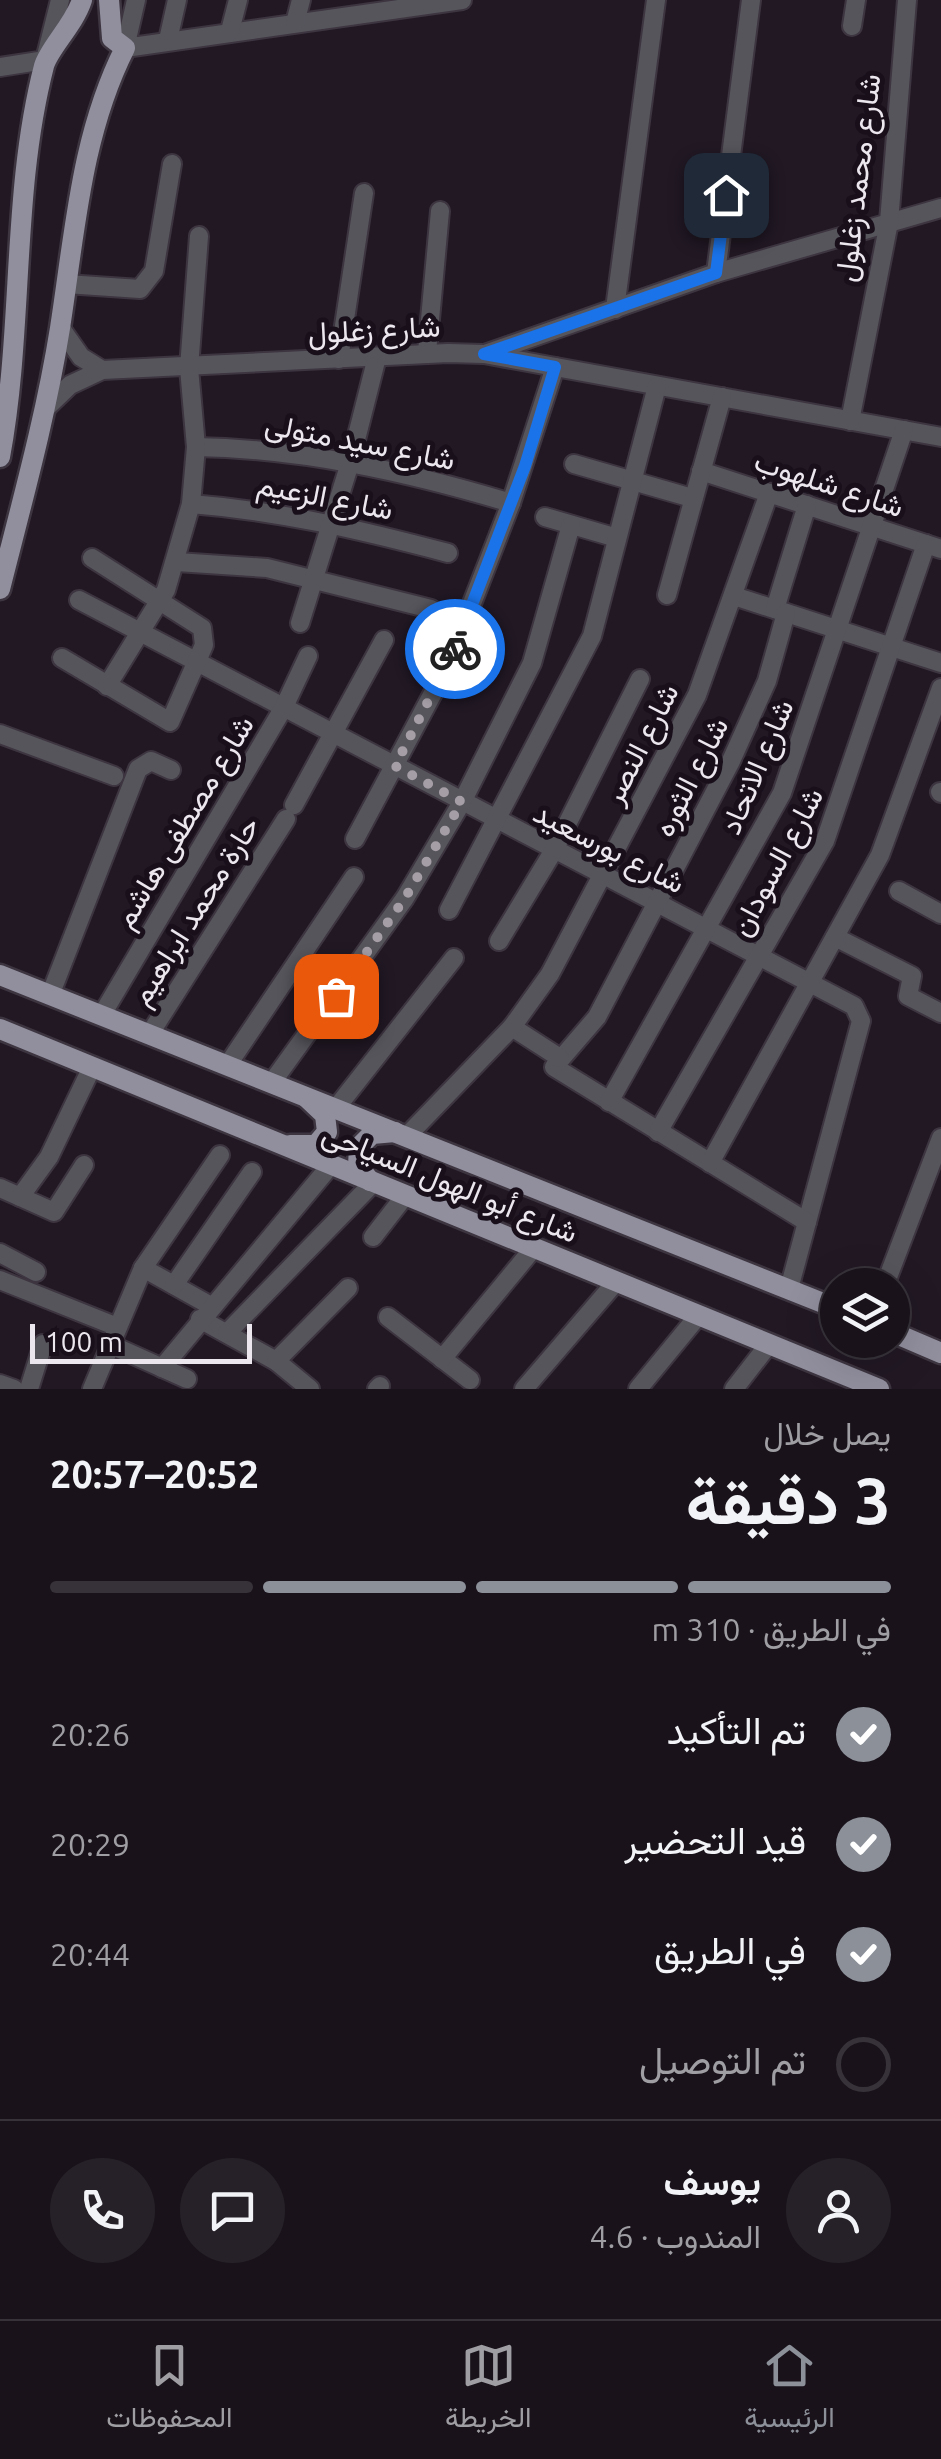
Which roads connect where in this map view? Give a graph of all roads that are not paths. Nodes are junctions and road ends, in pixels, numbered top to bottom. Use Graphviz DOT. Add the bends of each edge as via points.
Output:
graph roads {
  1 [pos="60,0"];
  2 [pos="82,0"];
  3 [pos="109,0"];
  4 [pos="136,0"];
  5 [pos="177,0"];
  6 [pos="238,0"];
  7 [pos="300,0"];
  8 [pos="462,0"];
  9 [pos="656,0"];
  10 [pos="751,0"];
  11 [pos="856,0"];
  12 [pos="906,0"];
  13 [pos="417,3"];
  14 [pos="338,8"];
  15 [pos="295,23"];
  16 [pos="852,26"];
  17 [pos="230,32"];
  18 [pos="168,40"];
  19 [pos="125,48"];
  20 [pos="45,60"];
  21 [pos="0,67"];
  22 [pos="172,164"];
  23 [pos="364,193"];
  24 [pos="941,208"];
  25 [pos="440,210"];
  26 [pos="889,222"];
  27 [pos="199,236"];
  28 [pos="716,273"];
  29 [pos="8,284"];
  30 [pos="66,284"];
  31 [pos="615,308"];
  32 [pos="60,327"];
  33 [pos="428,352"];
  34 [pos="484,354"];
  35 [pos="376,357"];
  36 [pos="5,359"];
  37 [pos="339,359"];
  38 [pos="555,367"];
  39 [pos="189,368"];
  40 [pos="102,370"];
  41 [pos="657,386"];
  42 [pos="4,398"];
  43 [pos="722,398"];
  44 [pos="46,410"];
  45 [pos="850,420"];
  46 [pos="904,430"];
  47 [pos="941,437"];
  48 [pos="196,447"];
  49 [pos="0,458"];
  50 [pos="350,463"];
  51 [pos="574,464"];
  52 [pos="700,471"];
  53 [pos="633,480"];
  54 [pos="769,493"];
  55 [pos="692,498"];
  56 [pos="191,504"];
  57 [pos="511,504"];
  58 [pos="807,505"];
  59 [pos="545,518"];
  60 [pos="332,522"];
  61 [pos="571,526"];
  62 [pos="871,527"];
  63 [pos="617,538"];
  64 [pos="934,546"];
  65 [pos="448,553"];
  66 [pos="92,558"];
  67 [pos="176,562"];
  68 [pos="313,580"];
  69 [pos="0,588"];
  70 [pos="667,594"];
  71 [pos="734,596"];
  72 [pos="79,600"];
  73 [pos="160,603"];
  74 [pos="431,609"];
  75 [pos="780,611"];
  76 [pos="300,623"];
  77 [pos="838,630"];
  78 [pos="140,634"];
  79 [pos="384,640"];
  80 [pos="893,647"];
  81 [pos="308,656"];
  82 [pos="62,658"];
  83 [pos="197,662"];
  84 [pos="941,663"];
  85 [pos="640,679"];
  86 [pos="107,686"];
  87 [pos="941,688"];
  88 [pos="284,706"];
  89 [pos="0,734"];
  90 [pos="336,734"];
  91 [pos="395,766"];
  92 [pos="171,770"];
  93 [pos="114,776"];
  94 [pos="462,802"];
  95 [pos="497,821"];
  96 [pos="355,840"];
  97 [pos="554,850"];
  98 [pos="604,876"];
  99 [pos="354,877"];
  100 [pos="899,891"];
  101 [pos="656,904"];
  102 [pos="449,910"];
  103 [pos="941,914"];
  104 [pos="708,930"];
  105 [pos="835,937"];
  106 [pos="499,941"];
  107 [pos="758,957"];
  108 [pos="454,958"];
  109 [pos="0,975"];
  110 [pos="810,984"];
  111 [pos="52,992"];
  112 [pos="103,1013"];
  113 [pos="941,1013"];
  114 [pos="512,1028"];
  115 [pos="0,1029"];
  116 [pos="151,1032"];
  117 [pos="560,1058"];
  118 [pos="230,1063"];
  119 [pos="92,1067"];
  120 [pos="274,1081"];
  121 [pos="301,1093"];
  122 [pos="609,1102"];
  123 [pos="337,1107"];
  124 [pos="658,1132"];
  125 [pos="402,1134"];
  126 [pos="941,1138"];
  127 [pos="278,1144"];
  128 [pos="220,1156"];
  129 [pos="710,1163"];
  130 [pos="84,1166"];
  131 [pos="330,1166"];
  132 [pos="252,1172"];
  133 [pos="373,1183"];
  134 [pos="0,1188"];
  135 [pos="404,1196"];
  136 [pos="20,1198"];
  137 [pos="807,1222"];
  138 [pos="373,1237"];
  139 [pos="532,1250"];
  140 [pos="0,1252"];
  141 [pos="143,1268"];
  142 [pos="891,1268"];
  143 [pos="36,1272"];
  144 [pos="0,1280"];
  145 [pos="615,1283"];
  146 [pos="174,1285"];
  147 [pos="348,1288"];
  148 [pos="789,1289"];
  149 [pos="820,1302"];
  150 [pos="206,1313"];
  151 [pos="698,1316"];
  152 [pos="388,1317"];
  153 [pos="227,1333"];
  154 [pos="112,1335"];
  155 [pos="910,1340"];
  156 [pos="43,1344"];
  157 [pos="769,1344"];
  158 [pos="941,1353"];
  159 [pos="442,1358"];
  160 [pos="276,1361"];
  161 [pos="162,1368"];
  162 [pos="187,1379"];
  163 [pos="470,1380"];
  164 [pos="0,1384"];
  165 [pos="14,1389"];
  166 [pos="29,1389"];
  167 [pos="92,1389"];
  168 [pos="310,1389"];
  169 [pos="524,1389"];
  170 [pos="638,1389"];
  171 [pos="734,1389"];
  172 [pos="879,1389"];
  1 -- 20 [label="street"];
  2 -- 20 [label="main road" via="65,38"];
  3 -- 19 [label="main road" via="112,38"];
  4 -- 19 [label="street"];
  5 -- 18 [label="street"];
  6 -- 17 [label="street"];
  7 -- 15 [label="street"];
  8 -- 13 [label="street"];
  9 -- 31 [label="street"];
  10 -- 28 [label="street"];
  11 -- 16 [label="street"];
  12 -- 26 [label="street, شارع محمد زغلول"];
  13 -- 14 [label="street"];
  14 -- 15 [label="street"];
  15 -- 17 [label="street"];
  17 -- 18 [label="street"];
  18 -- 19 [label="street"];
  19 -- 30 [label="main road" via="102,93"];
  20 -- 21 [label="street"];
  20 -- 29 [label="main road"];
  22 -- 30 [label="street" via="147,285"];
  23 -- 37 [label="street"];
  24 -- 26 [label="street"];
  25 -- 33 [label="street"];
  26 -- 28 [label="street"];
  26 -- 45 [label="street, شارع محمد زغلول"];
  27 -- 39 [label="street"];
  28 -- 31 [label="street"];
  29 -- 36 [label="main road"];
  30 -- 32 [label="main road"];
  31 -- 34 [label="street"];
  32 -- 40 [label="street" via="73,348"];
  32 -- 44 [label="main road"];
  33 -- 34 [label="street, شارع زغلول"];
  33 -- 35 [label="street, شارع زغلول"];
  34 -- 38 [label="street, شارع زغلول"];
  35 -- 37 [label="street, شارع زغلول"];
  35 -- 50 [label="street"];
  36 -- 42 [label="main road"];
  37 -- 39 [label="street, شارع زغلول"];
  38 -- 41 [label="street, شارع زغلول"];
  38 -- 57 [label="street"];
  39 -- 40 [label="street, شارع زغلول"];
  39 -- 48 [label="street"];
  40 -- 44 [label="street, شارع زغلول" via="70,385"];
  41 -- 43 [label="street, شارع زغلول"];
  41 -- 53 [label="street"];
  42 -- 49 [label="main road"];
  43 -- 45 [label="street, شارع زغلول"];
  43 -- 52 [label="street"];
  44 -- 69 [label="main road"];
  45 -- 46 [label="street, شارع زغلول"];
  46 -- 47 [label="street, شارع زغلول"];
  46 -- 62 [label="street, شارع الاتحاد"];
  48 -- 50 [label="street, شارع سيد متولى"];
  48 -- 56 [label="street"];
  50 -- 57 [label="street, شارع سيد متولى"];
  50 -- 60 [label="street"];
  51 -- 53 [label="street"];
  52 -- 54 [label="street, شارع شلهوب"];
  52 -- 55 [label="street"];
  53 -- 55 [label="street"];
  53 -- 63 [label="street"];
  54 -- 58 [label="street, شارع شلهوب"];
  54 -- 71 [label="street, شارع النصر"];
  55 -- 70 [label="street"];
  56 -- 60 [label="street, شارع الزعيم"];
  56 -- 67 [label="street"];
  57 -- 91 [label="street" via="448,665"];
  58 -- 62 [label="street, شارع شلهوب"];
  58 -- 75 [label="street, شارع الثوره"];
  59 -- 61 [label="street"];
  60 -- 65 [label="street, شارع الزعيم"];
  60 -- 68 [label="street"];
  61 -- 63 [label="street"];
  61 -- 94 [label="street" via="532,662"];
  62 -- 64 [label="street, شارع شلهوب"];
  62 -- 77 [label="street, شارع الاتحاد"];
  63 -- 95 [label="street" via="584,656"];
  64 -- 80 [label="street, شارع السودان"];
  66 -- 73 [label="street"];
  67 -- 68 [label="street" via="256,567"];
  67 -- 73 [label="street"];
  68 -- 74 [label="street"];
  68 -- 76 [label="street"];
  71 -- 75 [label="street"];
  71 -- 98 [label="street, شارع النصر" via="697,696"];
  72 -- 78 [label="street, شارع بورسعيد"];
  73 -- 78 [label="street"];
  73 -- 83 [label="street" via="206,633"];
  75 -- 77 [label="street"];
  75 -- 101 [label="street, شارع الثوره" via="750,723"];
  77 -- 80 [label="street"];
  77 -- 104 [label="street, شارع الاتحاد" via="782,793"];
  78 -- 83 [label="street, شارع بورسعيد"];
  78 -- 86 [label="street"];
  79 -- 90 [label="street, حارة محمد ابراهيم"];
  80 -- 84 [label="street"];
  80 -- 107 [label="street, شارع السودان" via="825,842"];
  81 -- 88 [label="street, شارع مصطفى هاشم"];
  82 -- 86 [label="street"];
  83 -- 86 [label="street" via="170,722"];
  83 -- 88 [label="street, شارع بورسعيد"];
  85 -- 97 [label="street"];
  87 -- 105 [label="street" via="884,844"];
  88 -- 90 [label="street, شارع بورسعيد"];
  88 -- 112 [label="street, شارع مصطفى هاشم"];
  89 -- 93 [label="street"];
  90 -- 91 [label="street, شارع بورسعيد"];
  90 -- 116 [label="street, حارة محمد ابراهيم"];
  91 -- 94 [label="street, شارع بورسعيد"];
  91 -- 96 [label="street"];
  92 -- 111 [label="street" via="152,761 138,768"];
  94 -- 95 [label="street, شارع بورسعيد"];
  94 -- 120 [label="street" via="396,912"];
  95 -- 97 [label="street, شارع بورسعيد"];
  95 -- 102 [label="street"];
  97 -- 98 [label="street, شارع بورسعيد"];
  97 -- 106 [label="street"];
  98 -- 101 [label="street, شارع بورسعيد"];
  98 -- 114 [label="street, شارع النصر"];
  99 -- 118 [label="street"];
  100 -- 103 [label="street"];
  101 -- 104 [label="street, شارع بورسعيد"];
  101 -- 117 [label="street, شارع الثوره" via="597,1016"];
  104 -- 107 [label="street, شارع بورسعيد"];
  104 -- 122 [label="street, شارع الاتحاد"];
  105 -- 110 [label="street"];
  105 -- 113 [label="street" via="912,976 908,996"];
  107 -- 110 [label="street, شارع بورسعيد"];
  107 -- 124 [label="street, شارع السودان"];
  108 -- 123 [label="street"];
  109 -- 111 [label="main road, شارع أبو الهول السياحى"];
  110 -- 129 [label="street"];
  110 -- 137 [label="street, شارع بورسعيد" via="854,1006 860,1021"];
  111 -- 112 [label="main road, شارع أبو الهول السياحى"];
  112 -- 116 [label="main road, شارع أبو الهول السياحى"];
  114 -- 117 [label="street"];
  114 -- 125 [label="street, شارع النصر"];
  115 -- 119 [label="main road, شارع أبو الهول السياحى"];
  116 -- 118 [label="main road, شارع أبو الهول السياحى"];
  117 -- 122 [label="street" via="556,1072"];
  118 -- 120 [label="main road, شارع أبو الهول السياحى"];
  119 -- 127 [label="main road, شارع أبو الهول السياحى"];
  119 -- 136 [label="street" via="49,1157"];
  120 -- 121 [label="main road, شارع أبو الهول السياحى"];
  121 -- 123 [label="main road, شارع أبو الهول السياحى"];
  121 -- 127 [label="main road" via="325,1115 327,1132 308,1147"];
  122 -- 124 [label="street"];
  123 -- 125 [label="main road, شارع أبو الهول السياحى"];
  124 -- 129 [label="street"];
  125 -- 133 [label="main road" via="372,1134 359,1147 358,1166"];
  125 -- 148 [label="main road, شارع أبو الهول السياحى"];
  126 -- 142 [label="street"];
  127 -- 131 [label="main road, شارع أبو الهول السياحى"];
  128 -- 141 [label="street"];
  129 -- 137 [label="street"];
  130 -- 136 [label="street" via="54,1212"];
  131 -- 133 [label="main road, شارع أبو الهول السياحى"];
  131 -- 150 [label="street"];
  132 -- 146 [label="street"];
  133 -- 135 [label="main road, شارع أبو الهول السياحى"];
  133 -- 153 [label="street"];
  134 -- 136 [label="street"];
  135 -- 138 [label="street"];
  135 -- 139 [label="main road, شارع أبو الهول السياحى"];
  137 -- 148 [label="street, شارع بورسعيد"];
  139 -- 145 [label="main road, شارع أبو الهول السياحى"];
  139 -- 159 [label="street"];
  140 -- 143 [label="street"];
  141 -- 146 [label="street"];
  141 -- 154 [label="street"];
  144 -- 154 [label="street"];
  145 -- 151 [label="main road, شارع أبو الهول السياحى"];
  145 -- 169 [label="street"];
  146 -- 150 [label="street"];
  147 -- 160 [label="street"];
  148 -- 149 [label="main road, شارع أبو الهول السياحى"];
  150 -- 153 [label="street"];
  150 -- 161 [label="street"];
  151 -- 157 [label="main road, شارع أبو الهول السياحى"];
  151 -- 170 [label="street"];
  152 -- 159 [label="street"];
  153 -- 160 [label="street"];
  154 -- 161 [label="street"];
  154 -- 167 [label="street"];
  155 -- 158 [label="main road"];
  156 -- 166 [label="street"];
  157 -- 171 [label="street"];
  157 -- 172 [label="main road, شارع أبو الهول السياحى"];
  159 -- 163 [label="street"];
  160 -- 168 [label="street"];
  161 -- 162 [label="street"];
  164 -- 165 [label="street"];
}
